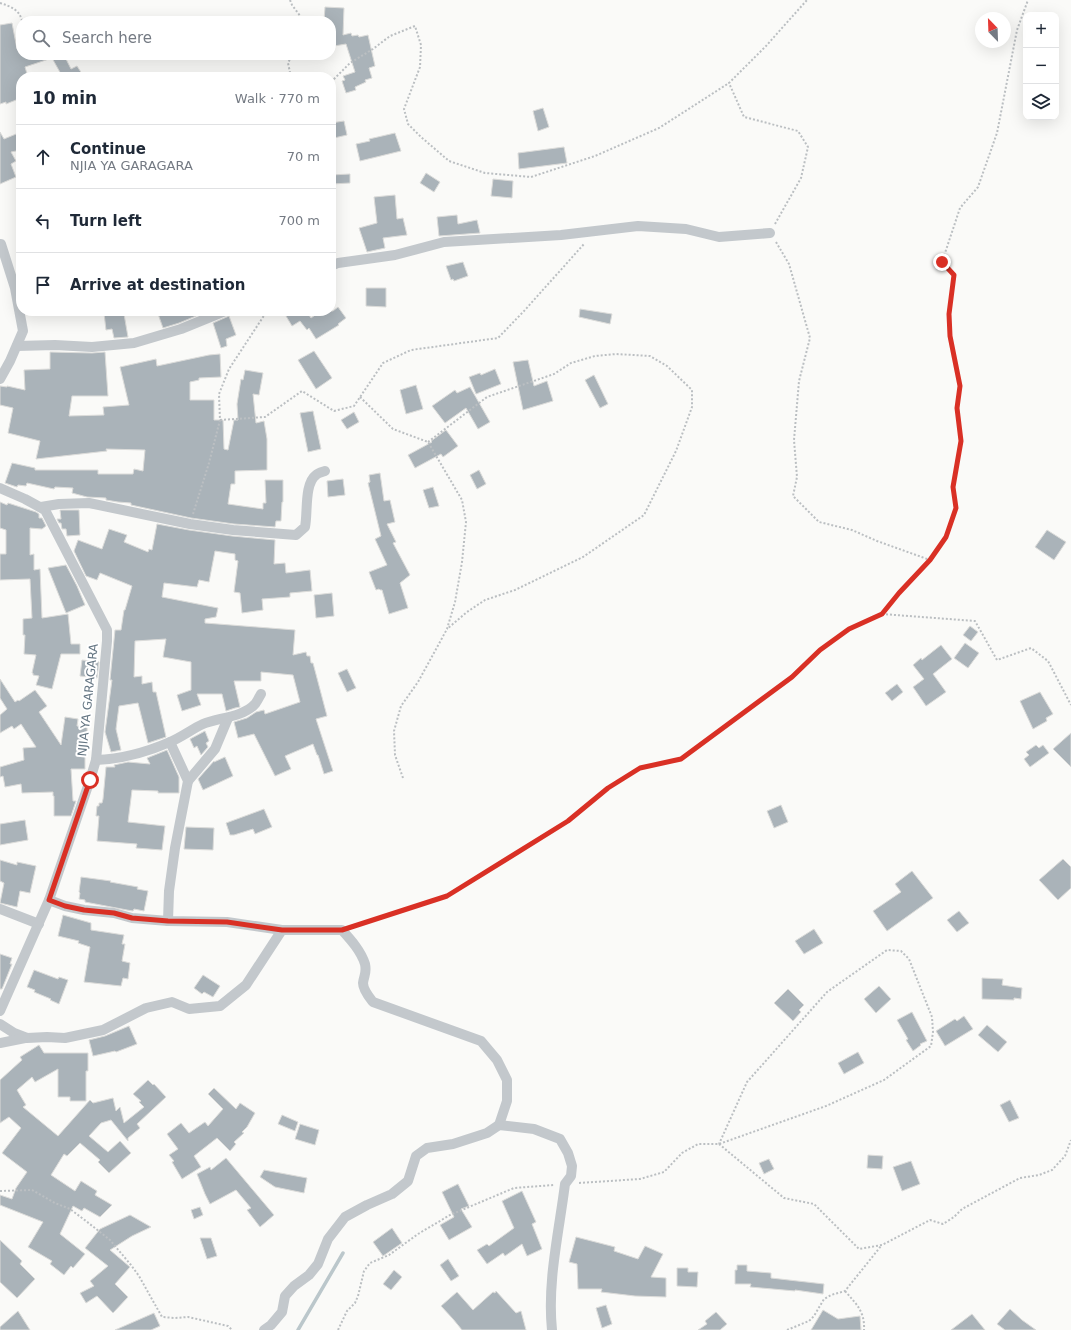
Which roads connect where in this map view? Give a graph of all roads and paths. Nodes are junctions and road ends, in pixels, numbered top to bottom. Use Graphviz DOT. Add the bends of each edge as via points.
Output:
graph roads {
  1 [pos="290,0"];
  2 [pos="807,0"];
  3 [pos="1028,0"];
  4 [pos="0,3"];
  5 [pos="21,16"];
  6 [pos="300,16"];
  7 [pos="290,60"];
  8 [pos="290,72"];
  9 [pos="336,77"];
  10 [pos="729,83"];
  11 [pos="596,230"];
  12 [pos="770,233"];
  13 [pos="1,244"];
  14 [pos="336,264"];
  15 [pos="16,293"];
  16 [pos="20,316"];
  17 [pos="213,316"];
  18 [pos="264,316"];
  19 [pos="17,346"];
  20 [pos="0,379"];
  21 [pos="360,397"];
  22 [pos="220,420"];
  23 [pos="428,442"];
  24 [pos="325,471"];
  25 [pos="0,488"];
  26 [pos="41,507"];
  27 [pos="190,524"];
  28 [pos="930,560"];
  29 [pos="882,614"];
  30 [pos="447,629"];
  31 [pos="261,694"];
  32 [pos="1071,705"];
  33 [pos="228,718"];
  34 [pos="170,742"];
  35 [pos="96,760"];
  36 [pos="403,778"];
  37 [pos="188,781"];
  38 [pos="49,900"];
  39 [pos="0,909"];
  40 [pos="168,921"];
  41 [pos="39,924"];
  42 [pos="282,930"];
  43 [pos="342,930"];
  44 [pos="0,1011"];
  45 [pos="0,1024"];
  46 [pos="27,1038"];
  47 [pos="0,1043"];
  48 [pos="499,1125"];
  49 [pos="1071,1140"];
  50 [pos="719,1144"];
  51 [pos="565,1184"];
  52 [pos="0,1191"];
  53 [pos="882,1245"];
  54 [pos="845,1291"];
  55 [pos="232,1330"];
  56 [pos="264,1330"];
  57 [pos="338,1330"];
  58 [pos="552,1330"];
  59 [pos="787,1330"];
  60 [pos="864,1330"];
  1 -- 6 [label="path"];
  2 -- 10 [label="path"];
  3 -- 28 [label="path" via="1017,30 997,134 978,187 960,208 942,262 954,275 949,314 950,336 960,386 957,408 961,441 953,487 956,508 946,537"];
  4 -- 5 [label="path" via="14,8"];
  7 -- 8 [label="path"];
  9 -- 10 [label="path" via="350,63 390,36 415,26 421,45 420,66 404,109 408,124 450,161 485,174 531,177 595,156 659,128"];
  10 -- 12 [label="path" via="744,117 798,131 808,147 801,178"];
  11 -- 12 [label="street" via="638,226 686,229 719,237"];
  11 -- 14 [label="street" via="561,235 444,242 395,255"];
  11 -- 21 [label="path" via="498,338 411,350 383,363"];
  12 -- 28 [label="path" via="789,264 810,338 799,382 794,440 797,477 793,496 819,522 852,530"];
  13 -- 15 [label="street"];
  16 -- 19 [label="street" via="23,331"];
  17 -- 19 [label="street" via="134,343 92,347 55,344"];
  18 -- 22 [label="path" via="229,369 219,394"];
  19 -- 20 [label="street"];
  21 -- 22 [label="path" via="354,406 334,411 302,391 265,417"];
  21 -- 23 [label="path" via="393,429"];
  22 -- 27 [label="path"];
  23 -- 30 [label="path" via="462,500 466,522 455,602"];
  23 -- 30 [label="path" via="487,397 554,374 571,364 595,356 650,356 667,366 692,390 692,407 676,452 644,515 583,557 514,590 485,600"];
  24 -- 27 [label="street" via="316,475 312,481 306,504 305,527 296,535"];
  25 -- 26 [label="street"];
  26 -- 27 [label="street" via="89,503"];
  26 -- 35 [label="street, NJIA YA GARAGARA" via="48,515 107,630"];
  28 -- 29 [label="path"];
  29 -- 32 [label="path" via="975,621 998,660 1031,648 1048,661"];
  29 -- 43 [label="path" via="849,629 792,677 681,759 640,768 608,788 568,821 447,896"];
  30 -- 36 [label="path" via="418,682 401,706 394,730 395,755"];
  31 -- 33 [label="street" via="254,705"];
  33 -- 34 [label="street" via="204,724"];
  33 -- 37 [label="street" via="215,749"];
  34 -- 35 [label="street" via="115,759"];
  34 -- 37 [label="street"];
  35 -- 38 [label="street, NJIA YA GARAGARA"];
  37 -- 40 [label="street" via="175,848"];
  38 -- 40 [label="street" via="84,910"];
  38 -- 41 [label="street, NJIA YA GARAGARA"];
  39 -- 41 [label="street"];
  40 -- 42 [label="street" via="227,922"];
  41 -- 44 [label="street, NJIA YA GARAGARA"];
  42 -- 43 [label="street"];
  42 -- 46 [label="street" via="246,985 220,1006 189,1009 172,1002 146,1008 103,1030 65,1038"];
  43 -- 48 [label="street" via="364,963 366,974 363,984 373,1002 481,1041 497,1060 507,1080 508,1101"];
  45 -- 46 [label="street"];
  46 -- 47 [label="street"];
  48 -- 51 [label="street" via="534,1128 560,1139 572,1166"];
  48 -- 56 [label="street" via="453,1144 427,1148 416,1156 408,1181 392,1194 345,1217 328,1239 318,1264 285,1296 282,1312 271,1326"];
  49 -- 53 [label="path" via="1066,1156 1052,1170 1020,1178 962,1209 943,1224 930,1220"];
  50 -- 50 [label="path" via="748,1082 827,992 887,950 901,950 909,959 932,1017 931,1046 884,1080 826,1106"];
  50 -- 51 [label="path" via="698,1144 682,1153 664,1172 640,1179"];
  50 -- 53 [label="path" via="784,1198 814,1204 859,1249"];
  51 -- 57 [label="path" via="514,1188 501,1193 450,1215 389,1255 370,1263 364,1271 355,1303 347,1311"];
  51 -- 58 [label="street" via="552,1280"];
  52 -- 55 [label="path" via="32,1190 70,1209 86,1221 110,1240 131,1265 162,1317 188,1317 228,1326"];
  53 -- 54 [label="path"];
  54 -- 59 [label="path" via="824,1299 809,1321"];
  54 -- 60 [label="path" via="860,1309"];
}
